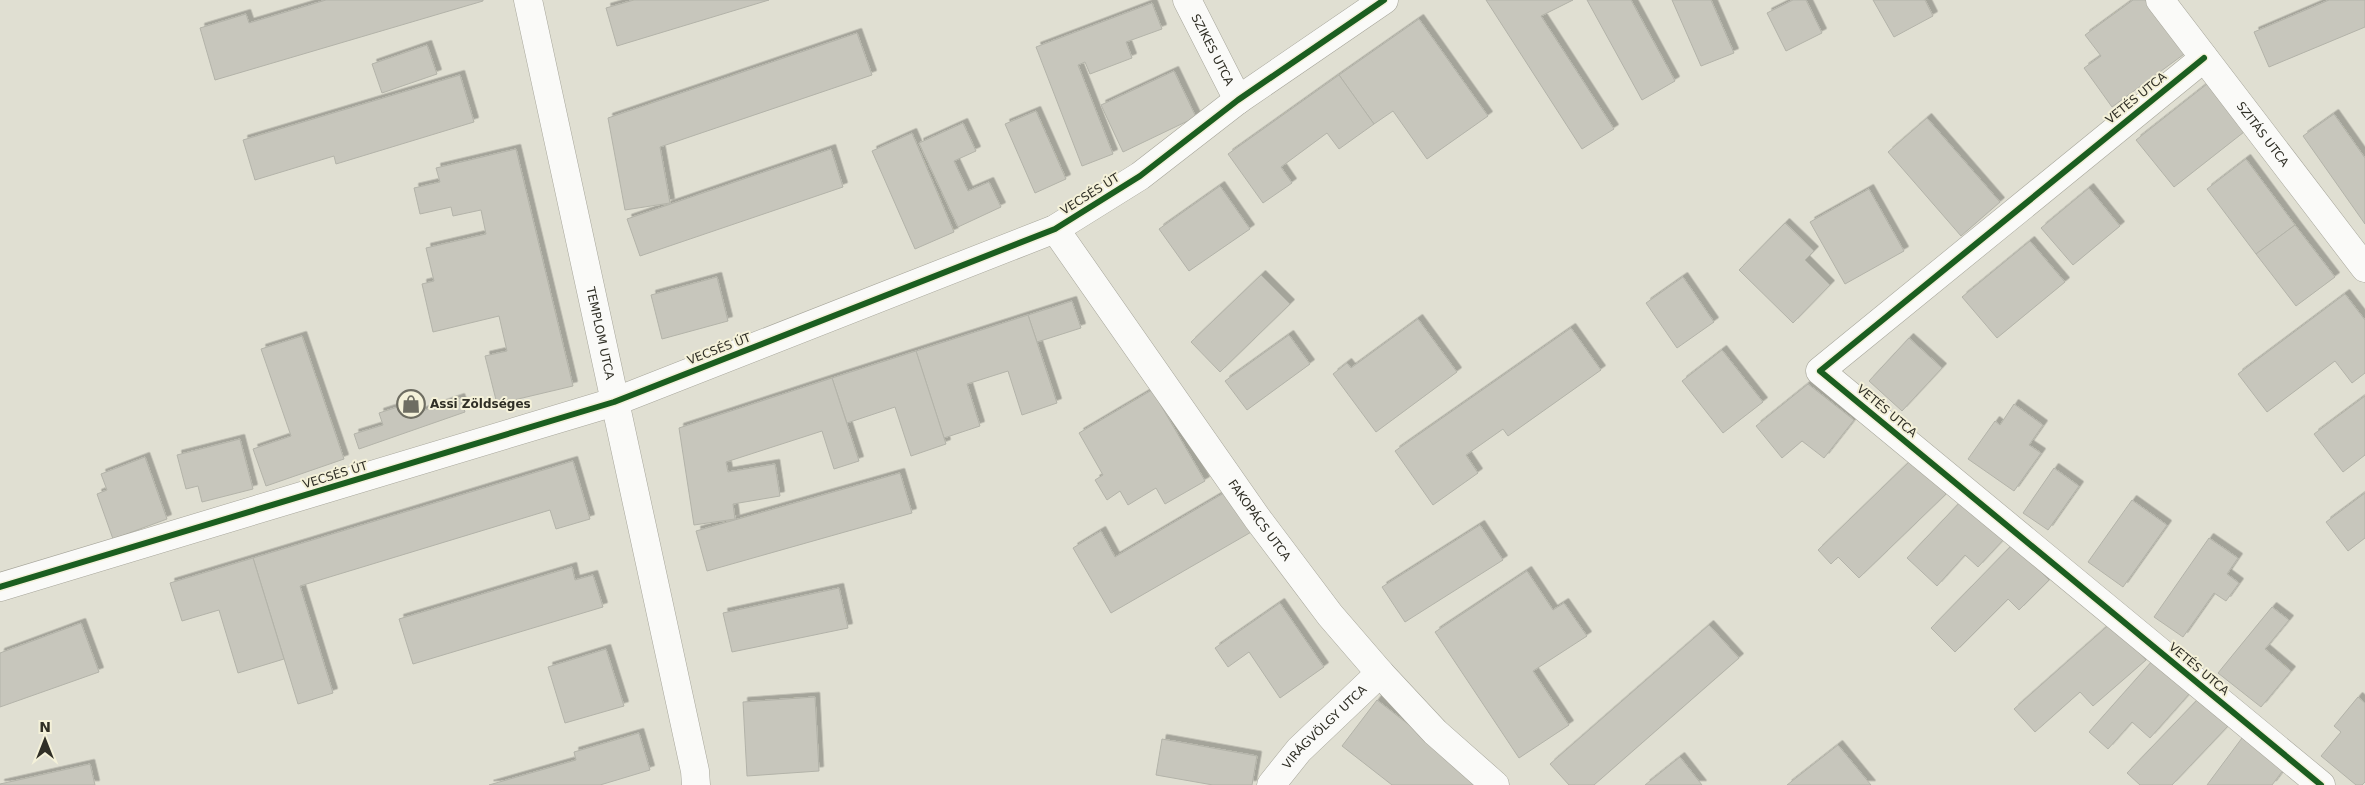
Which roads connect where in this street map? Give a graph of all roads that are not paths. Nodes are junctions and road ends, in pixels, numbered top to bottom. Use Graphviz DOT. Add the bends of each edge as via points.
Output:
graph roads {
  1 [pos="528,0"];
  2 [pos="1187,0"];
  3 [pos="1384,0"];
  4 [pos="2160,0"];
  5 [pos="2204,58"];
  6 [pos="1238,100"];
  7 [pos="1055,229"];
  8 [pos="2361,257"];
  9 [pos="614,402"];
  10 [pos="0,587"];
  11 [pos="1380,673"];
  12 [pos="696,785"];
  13 [pos="1271,785"];
  14 [pos="1495,785"];
  15 [pos="2321,785"];
  1 -- 9 [label="street, TEMPLOM UTCA"];
  2 -- 6 [label="street, SZIKES UTCA"];
  3 -- 6 [label="street, VECSÉS ÚT"];
  4 -- 5 [label="street, SZITÁS UTCA"];
  5 -- 8 [label="street, SZITÁS UTCA"];
  5 -- 15 [label="street, VETÉS UTCA" via="1820,371"];
  6 -- 7 [label="street, VECSÉS ÚT" via="1140,176"];
  7 -- 9 [label="street, VECSÉS ÚT"];
  7 -- 11 [label="street, FAKOPÁCS UTCA" via="1257,518 1330,615"];
  9 -- 10 [label="street, VECSÉS ÚT"];
  9 -- 12 [label="street, TEMPLOM UTCA"];
  11 -- 13 [label="street, VIRÁGVÖLGY UTCA" via="1299,750"];
  11 -- 14 [label="street, FAKOPÁCS UTCA" via="1435,732"];
}
